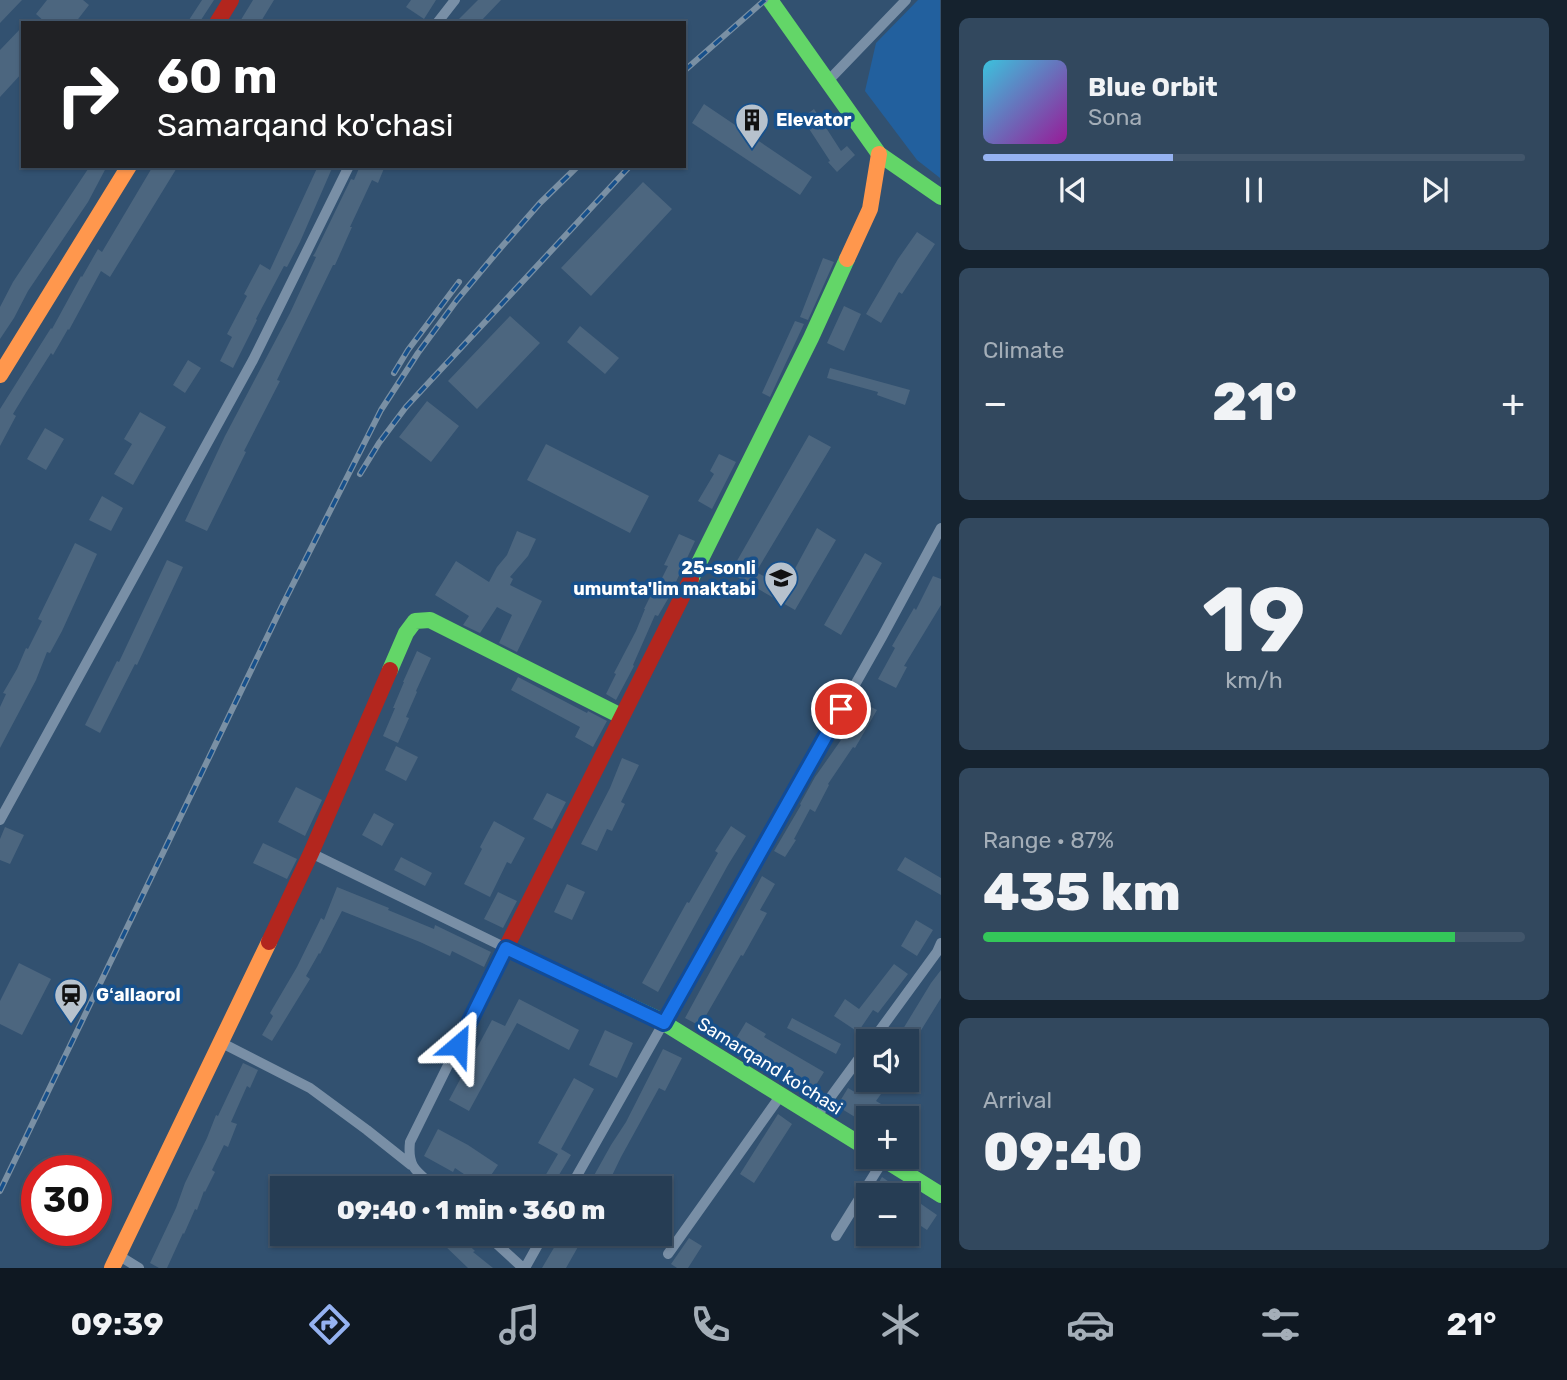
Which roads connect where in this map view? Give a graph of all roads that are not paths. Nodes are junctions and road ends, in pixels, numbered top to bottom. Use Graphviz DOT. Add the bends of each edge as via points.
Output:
graph roads {
  1 [pos="231,0"];
  2 [pos="454,0"];
  3 [pos="770,0"];
  4 [pos="906,0"];
  5 [pos="218,21"];
  6 [pos="438,21"];
  7 [pos="827,82"];
  8 [pos="878,154"];
  9 [pos="128,168"];
  10 [pos="348,168"];
  11 [pos="940,197"];
  12 [pos="0,375"];
  13 [pos="940,528"];
  14 [pos="621,716"];
  15 [pos="0,820"];
  16 [pos="311,853"];
  17 [pos="506,948"];
  18 [pos="939,949"];
  19 [pos="664,1023"];
  20 [pos="881,1029"];
  21 [pos="220,1042"];
  22 [pos="856,1062"];
  23 [pos="781,1095"];
  24 [pos="816,1117"];
  25 [pos="856,1142"];
  26 [pos="413,1167"];
  27 [pos="876,1169"];
  28 [pos="899,1169"];
  29 [pos="423,1176"];
  30 [pos="577,1176"];
  31 [pos="940,1195"];
  32 [pos="836,1236"];
  33 [pos="499,1246"];
  34 [pos="537,1246"];
  35 [pos="668,1254"];
  36 [pos="115,1262"];
  37 [pos="139,1268"];
  38 [pos="524,1268"];
  1 -- 5 [label="street"];
  2 -- 6 [label="street"];
  3 -- 7 [label="street"];
  4 -- 7 [label="street"];
  7 -- 8 [label="street"];
  8 -- 11 [label="street"];
  8 -- 14 [label="street" via="870,209 811,338"];
  9 -- 12 [label="street"];
  10 -- 15 [label="street" via="253,360"];
  13 -- 19 [label="street"];
  14 -- 16 [label="street" via="429,620 415,621"];
  14 -- 17 [label="street"];
  16 -- 17 [label="street, Samarqand ko'chasi"];
  16 -- 21 [label="street"];
  17 -- 19 [label="street, Samarqand ko'chasi"];
  17 -- 26 [label="street" via="410,1142 408,1157"];
  18 -- 20 [label="street"];
  19 -- 23 [label="street, Samarqand ko'chasi"];
  19 -- 30 [label="street"];
  21 -- 26 [label="street" via="310,1088"];
  21 -- 36 [label="street"];
  22 -- 24 [label="street"];
  23 -- 24 [label="street, Samarqand ko'chasi"];
  23 -- 35 [label="street"];
  24 -- 25 [label="street, Samarqand ko'chasi"];
  26 -- 29 [label="street"];
  27 -- 32 [label="street"];
  28 -- 31 [label="street"];
  33 -- 38 [label="street"];
  34 -- 38 [label="street"];
  36 -- 37 [label="street"];
}
